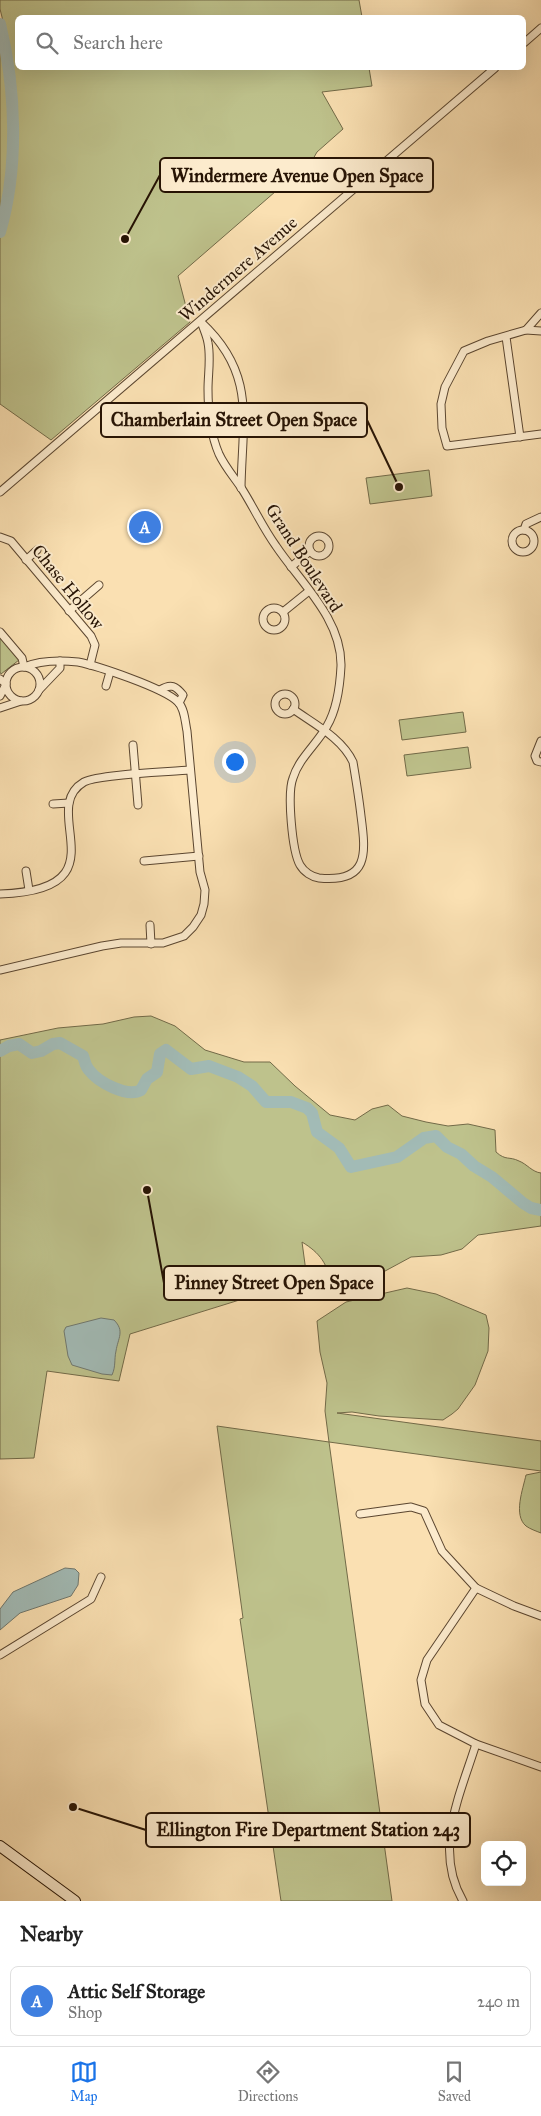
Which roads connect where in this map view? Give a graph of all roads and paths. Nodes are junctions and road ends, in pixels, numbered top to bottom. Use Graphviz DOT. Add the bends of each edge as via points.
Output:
graph roads {
  1 [pos="541,28"];
  2 [pos="526,41"];
  3 [pos="493,70"];
  4 [pos="541,313"];
  5 [pos="200,321"];
  6 [pos="526,330"];
  7 [pos="541,330"];
  8 [pos="506,337"];
  9 [pos="541,434"];
  10 [pos="520,437"];
  11 [pos="241,488"];
  12 [pos="0,492"];
  13 [pos="541,517"];
  14 [pos="524,530"];
  15 [pos="0,537"];
  16 [pos="37,550"];
  17 [pos="310,551"];
  18 [pos="26,560"];
  19 [pos="291,567"];
  20 [pos="99,585"];
  21 [pos="309,591"];
  22 [pos="69,612"];
  23 [pos="283,612"];
  24 [pos="0,632"];
  25 [pos="60,661"];
  26 [pos="90,665"];
  27 [pos="24,667"];
  28 [pos="110,672"];
  29 [pos="3,681"];
  30 [pos="106,686"];
  31 [pos="160,690"];
  32 [pos="39,691"];
  33 [pos="0,696"];
  34 [pos="22,701"];
  35 [pos="179,703"];
  36 [pos="0,708"];
  37 [pos="293,709"];
  38 [pos="323,731"];
  39 [pos="541,741"];
  40 [pos="133,745"];
  41 [pos="541,762"];
  42 [pos="190,770"];
  43 [pos="136,775"];
  44 [pos="69,803"];
  45 [pos="52,804"];
  46 [pos="138,805"];
  47 [pos="199,856"];
  48 [pos="144,861"];
  49 [pos="26,871"];
  50 [pos="29,890"];
  51 [pos="0,894"];
  52 [pos="150,925"];
  53 [pos="150,944"];
  54 [pos="0,970"];
  55 [pos="360,1514"];
  56 [pos="101,1577"];
  57 [pos="476,1588"];
  58 [pos="541,1616"];
  59 [pos="0,1655"];
  60 [pos="476,1744"];
  61 [pos="541,1768"];
  62 [pos="0,1846"];
  63 [pos="75,1901"];
  64 [pos="463,1901"];
  1 -- 2 [label="street"];
  3 -- 5 [label="street, Windermere Avenue"];
  4 -- 6 [label="street"];
  5 -- 11 [label="street, Grand Boulevard" via="208,342 208,411 213,435 228,471"];
  5 -- 11 [label="street" via="229,355 241,385 245,426"];
  5 -- 12 [label="street, Windermere Avenue"];
  6 -- 7 [label="street"];
  6 -- 8 [label="street"];
  8 -- 10 [label="street"];
  8 -- 10 [label="street" via="464,351 445,387 441,404 442,428 447,446"];
  9 -- 10 [label="street"];
  11 -- 19 [label="street, Grand Boulevard"];
  13 -- 14 [label="street" via="526,524"];
  15 -- 18 [label="street, Chase Hollow" via="11,541"];
  16 -- 18 [label="street"];
  17 -- 19 [label="street"];
  18 -- 22 [label="street, Chase Hollow"];
  19 -- 21 [label="street, Grand Boulevard"];
  20 -- 22 [label="street"];
  21 -- 23 [label="street"];
  21 -- 38 [label="street, Grand Boulevard" via="331,626 341,664 336,705"];
  22 -- 26 [label="street, Chase Hollow" via="95,645"];
  24 -- 27 [label="street" via="22,658"];
  25 -- 26 [label="street"];
  25 -- 27 [label="street" via="37,662"];
  25 -- 32 [label="street" via="60,668"];
  26 -- 28 [label="street"];
  27 -- 29 [label="street" via="19,667"];
  27 -- 32 [label="street" via="38,675"];
  28 -- 30 [label="street"];
  28 -- 31 [label="street"];
  29 -- 33 [label="street"];
  29 -- 34 [label="street" via="9,694"];
  31 -- 35 [label="street"];
  31 -- 35 [label="street" via="178,687 183,695"];
  32 -- 34 [label="street"];
  34 -- 36 [label="street"];
  35 -- 42 [label="street" via="187,731"];
  37 -- 38 [label="street"];
  38 -- 38 [label="street, Grand Boulevard" via="338,741 353,762 365,844 363,860 357,870 347,877 330,879 314,878 300,865 294,842 291,796 292,778"];
  39 -- 41 [label="street" via="535,756"];
  40 -- 43 [label="street"];
  42 -- 43 [label="street"];
  42 -- 47 [label="street"];
  43 -- 44 [label="street" via="84,782"];
  43 -- 46 [label="street"];
  44 -- 45 [label="street"];
  44 -- 50 [label="street" via="71,855 67,871 51,884"];
  47 -- 48 [label="street"];
  47 -- 53 [label="street" via="205,890 201,915 184,936"];
  49 -- 50 [label="street"];
  50 -- 51 [label="street"];
  52 -- 53 [label="street"];
  53 -- 54 [label="street" via="102,946"];
  55 -- 57 [label="street" via="411,1507 424,1511 442,1551"];
  56 -- 59 [label="street" via="91,1599"];
  57 -- 58 [label="street"];
  57 -- 60 [label="street" via="428,1660 421,1680 425,1704 439,1725"];
  60 -- 61 [label="street"];
  60 -- 64 [label="street" via="452,1820 449,1862"];
  62 -- 63 [label="main road"];
}
